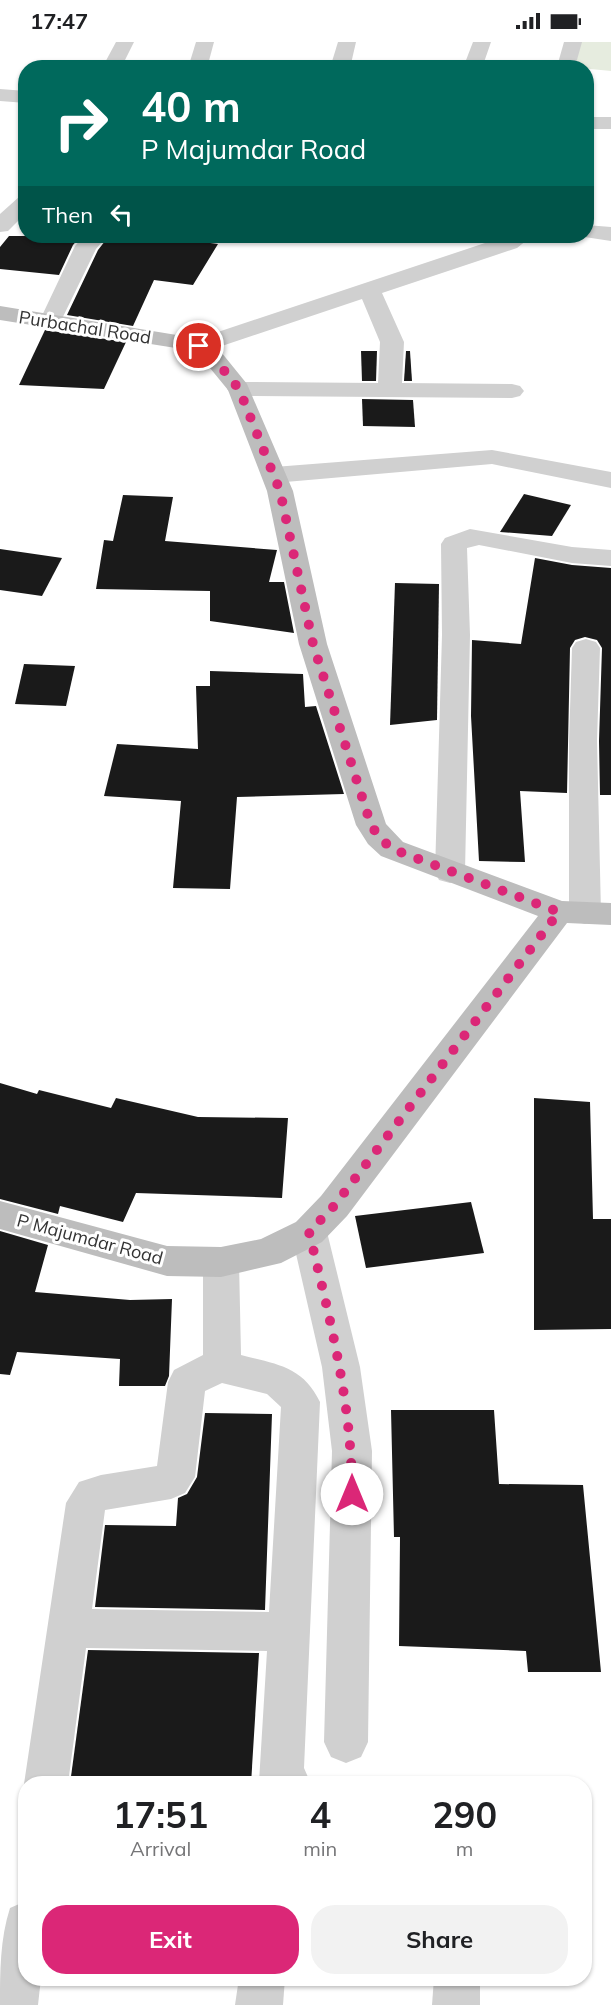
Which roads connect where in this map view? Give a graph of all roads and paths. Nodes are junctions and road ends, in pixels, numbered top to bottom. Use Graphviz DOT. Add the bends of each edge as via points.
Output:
graph roads {
  1 [pos="125,42"];
  2 [pos="206,42"];
  3 [pos="347,42"];
  4 [pos="482,42"];
  5 [pos="573,42"];
  6 [pos="115,60"];
  7 [pos="200,60"];
  8 [pos="342,60"];
  9 [pos="475,60"];
  10 [pos="569,60"];
  11 [pos="0,95"];
  12 [pos="18,96"];
  13 [pos="18,208"];
  14 [pos="0,225"];
  15 [pos="594,232"];
  16 [pos="611,234"];
  17 [pos="89,243"];
  18 [pos="509,243"];
  19 [pos="369,289"];
  20 [pos="0,313"];
  21 [pos="50,322"];
  22 [pos="199,346"];
  23 [pos="239,389"];
  24 [pos="388,390"];
  25 [pos="512,391"];
  26 [pos="274,475"];
  27 [pos="611,480"];
  28 [pos="611,558"];
  29 [pos="586,648"];
  30 [pos="450,872"];
  31 [pos="585,913"];
  32 [pos="0,1215"];
  33 [pos="309,1232"];
  34 [pos="221,1262"];
  35 [pos="222,1367"];
  36 [pos="69,1628"];
  37 [pos="289,1632"];
  38 [pos="346,1742"];
  39 [pos="47,1776"];
  40 [pos="284,1776"];
  41 [pos="18,1978"];
  42 [pos="261,1986"];
  43 [pos="457,1986"];
  44 [pos="14,2005"];
  45 [pos="259,2005"];
  46 [pos="456,2005"];
  1 -- 6 [label="street"];
  2 -- 7 [label="street"];
  3 -- 8 [label="street"];
  4 -- 9 [label="street"];
  5 -- 10 [label="street"];
  11 -- 12 [label="street"];
  13 -- 14 [label="street"];
  15 -- 16 [label="street"];
  17 -- 21 [label="street"];
  18 -- 19 [label="street"];
  19 -- 22 [label="street"];
  19 -- 24 [label="street" via="392,342"];
  20 -- 21 [label="street, Purbachal Road"];
  21 -- 22 [label="street, Purbachal Road"];
  22 -- 23 [label="street" via="209,352"];
  23 -- 24 [label="street"];
  23 -- 26 [label="street"];
  24 -- 25 [label="street"];
  26 -- 27 [label="street" via="492,457"];
  26 -- 30 [label="street" via="313,644 371,825 392,849"];
  28 -- 30 [label="street" via="572,555 479,537 454,544 456,635"];
  29 -- 31 [label="street"];
  30 -- 31 [label="street"];
  31 -- 33 [label="street, P Majumdar Road"];
  32 -- 34 [label="street, P Majumdar Road" via="167,1261"];
  33 -- 34 [label="street, P Majumdar Road" via="268,1253"];
  33 -- 38 [label="street" via="340,1367 352,1451"];
  34 -- 35 [label="street"];
  35 -- 36 [label="street" via="188,1382 175,1477 171,1481 93,1495 86,1503"];
  35 -- 37 [label="street" via="275,1380 287,1386 301,1402"];
  36 -- 37 [label="street"];
  36 -- 39 [label="street"];
  37 -- 40 [label="street"];
  41 -- 44 [label="street"];
  42 -- 45 [label="street"];
  43 -- 46 [label="street"];
}
